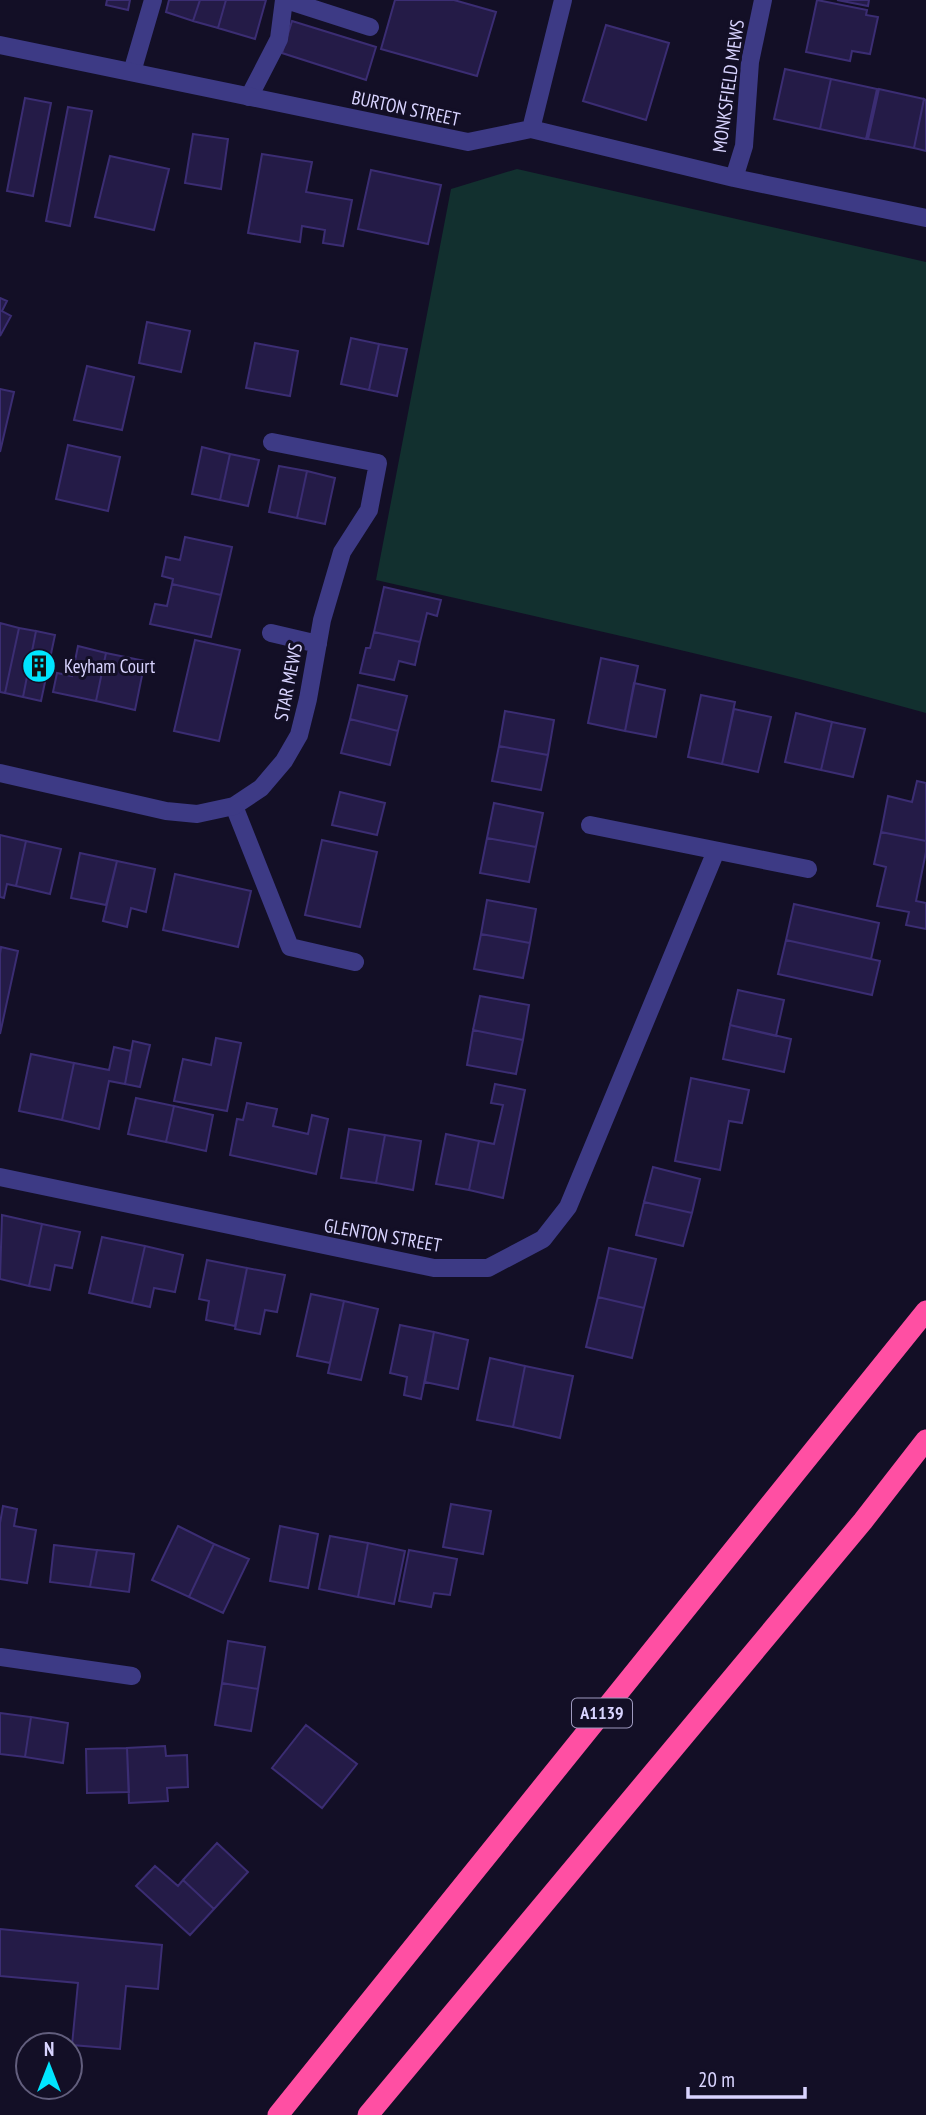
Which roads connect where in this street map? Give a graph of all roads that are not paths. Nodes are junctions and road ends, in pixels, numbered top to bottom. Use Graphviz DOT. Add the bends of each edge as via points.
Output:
graph roads {
  1 [pos="152,0"];
  2 [pos="285,0"];
  3 [pos="563,0"];
  4 [pos="763,0"];
  5 [pos="370,27"];
  6 [pos="0,44"];
  7 [pos="132,72"];
  8 [pos="249,97"];
  9 [pos="531,129"];
  10 [pos="734,178"];
  11 [pos="926,218"];
  12 [pos="272,442"];
  13 [pos="271,634"];
  14 [pos="318,644"];
  15 [pos="0,773"];
  16 [pos="234,806"];
  17 [pos="590,825"];
  18 [pos="716,851"];
  19 [pos="808,869"];
  20 [pos="355,962"];
  21 [pos="0,1177"];
  22 [pos="926,1311"];
  23 [pos="926,1440"];
  24 [pos="926,1456"];
  25 [pos="863,1521"];
  26 [pos="0,1657"];
  27 [pos="132,1675"];
  28 [pos="278,2115"];
  29 [pos="368,2115"];
  1 -- 7 [label="street"];
  2 -- 5 [label="street"];
  2 -- 8 [label="street" via="279,39"];
  3 -- 9 [label="street"];
  4 -- 10 [label="street, MONKSFIELD MEWS" via="750,62 744,146"];
  6 -- 7 [label="street, BURTON STREET"];
  7 -- 8 [label="street, BURTON STREET"];
  8 -- 9 [label="street, BURTON STREET" via="467,142"];
  9 -- 10 [label="street, BURTON STREET"];
  10 -- 11 [label="street, BURTON STREET"];
  12 -- 14 [label="street, STAR MEWS" via="378,463 369,510 342,552"];
  13 -- 14 [label="street"];
  14 -- 16 [label="street, STAR MEWS" via="299,735 261,788"];
  15 -- 16 [label="street, STAR MEWS" via="166,811 197,814"];
  16 -- 20 [label="street" via="290,947"];
  17 -- 18 [label="street"];
  18 -- 19 [label="street"];
  18 -- 21 [label="street, GLENTON STREET" via="568,1207 542,1239 488,1268 434,1268"];
  22 -- 28 [label="highway, A1139"];
  23 -- 25 [label="highway"];
  24 -- 25 [label="highway"];
  25 -- 29 [label="highway"];
  26 -- 27 [label="street"];
}
